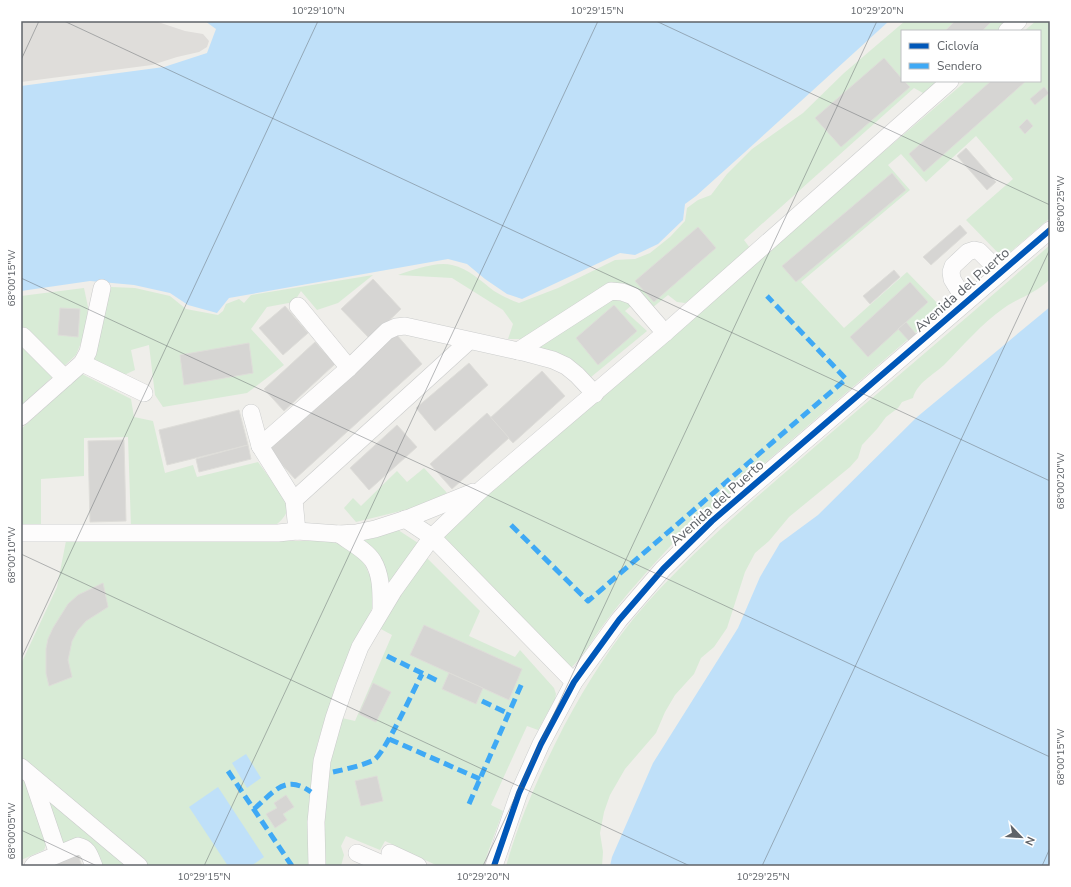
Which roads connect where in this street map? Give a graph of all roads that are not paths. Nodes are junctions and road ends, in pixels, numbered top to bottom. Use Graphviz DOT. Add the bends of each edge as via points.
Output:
graph roads {
  1 [pos="1018,21"];
  2 [pos="1008,30"];
  3 [pos="949,82"];
  4 [pos="1050,230"];
  5 [pos="1000,272"];
  6 [pos="102,288"];
  7 [pos="966,302"];
  8 [pos="298,306"];
  9 [pos="665,333"];
  10 [pos="22,336"];
  11 [pos="469,341"];
  12 [pos="518,351"];
  13 [pos="82,363"];
  14 [pos="348,368"];
  15 [pos="65,378"];
  16 [pos="144,393"];
  17 [pos="595,394"];
  18 [pos="251,414"];
  19 [pos="21,417"];
  20 [pos="260,446"];
  21 [pos="483,488"];
  22 [pos="294,500"];
  23 [pos="405,519"];
  24 [pos="297,531"];
  25 [pos="21,533"];
  26 [pos="339,534"];
  27 [pos="432,537"];
  28 [pos="381,611"];
  29 [pos="574,682"];
  30 [pos="26,771"];
  31 [pos="357,853"];
  32 [pos="58,854"];
  33 [pos="389,860"];
  34 [pos="415,865"];
  35 [pos="33,866"];
  36 [pos="94,866"];
  37 [pos="139,866"];
  38 [pos="317,866"];
  39 [pos="494,866"];
  1 -- 2 [label="street"];
  3 -- 9 [label="street"];
  4 -- 5 [label="street, Avenida del Puerto"];
  5 -- 7 [label="street, Avenida del Puerto"];
  5 -- 7 [label="street" via="979,251 968,252 951,272 952,279"];
  6 -- 13 [label="street" via="88,352"];
  7 -- 29 [label="street, Avenida del Puerto" via="712,521 663,569 619,620"];
  8 -- 14 [label="street"];
  9 -- 12 [label="street" via="633,296 611,291"];
  9 -- 17 [label="street"];
  10 -- 15 [label="street"];
  11 -- 12 [label="street"];
  11 -- 14 [label="street" via="406,326 396,327 387,331"];
  11 -- 22 [label="street"];
  12 -- 17 [label="street" via="566,366"];
  13 -- 15 [label="street"];
  13 -- 16 [label="street"];
  14 -- 20 [label="street"];
  15 -- 19 [label="street"];
  17 -- 21 [label="street"];
  18 -- 20 [label="street"];
  20 -- 22 [label="street"];
  21 -- 23 [label="street"];
  21 -- 27 [label="street"];
  22 -- 24 [label="street"];
  23 -- 26 [label="street" via="375,529"];
  23 -- 27 [label="street"];
  24 -- 25 [label="street"];
  24 -- 26 [label="street"];
  26 -- 28 [label="street" via="373,561 382,590"];
  27 -- 28 [label="street"];
  27 -- 29 [label="street"];
  28 -- 38 [label="street" via="360,647 327,739 317,802"];
  29 -- 39 [label="street, Avenida del Puerto" via="541,744 519,793"];
  30 -- 32 [label="street"];
  30 -- 37 [label="street"];
  31 -- 33 [label="street"];
  32 -- 35 [label="street"];
  32 -- 36 [label="street" via="78,846 83,847"];
  33 -- 34 [label="street"];
}
